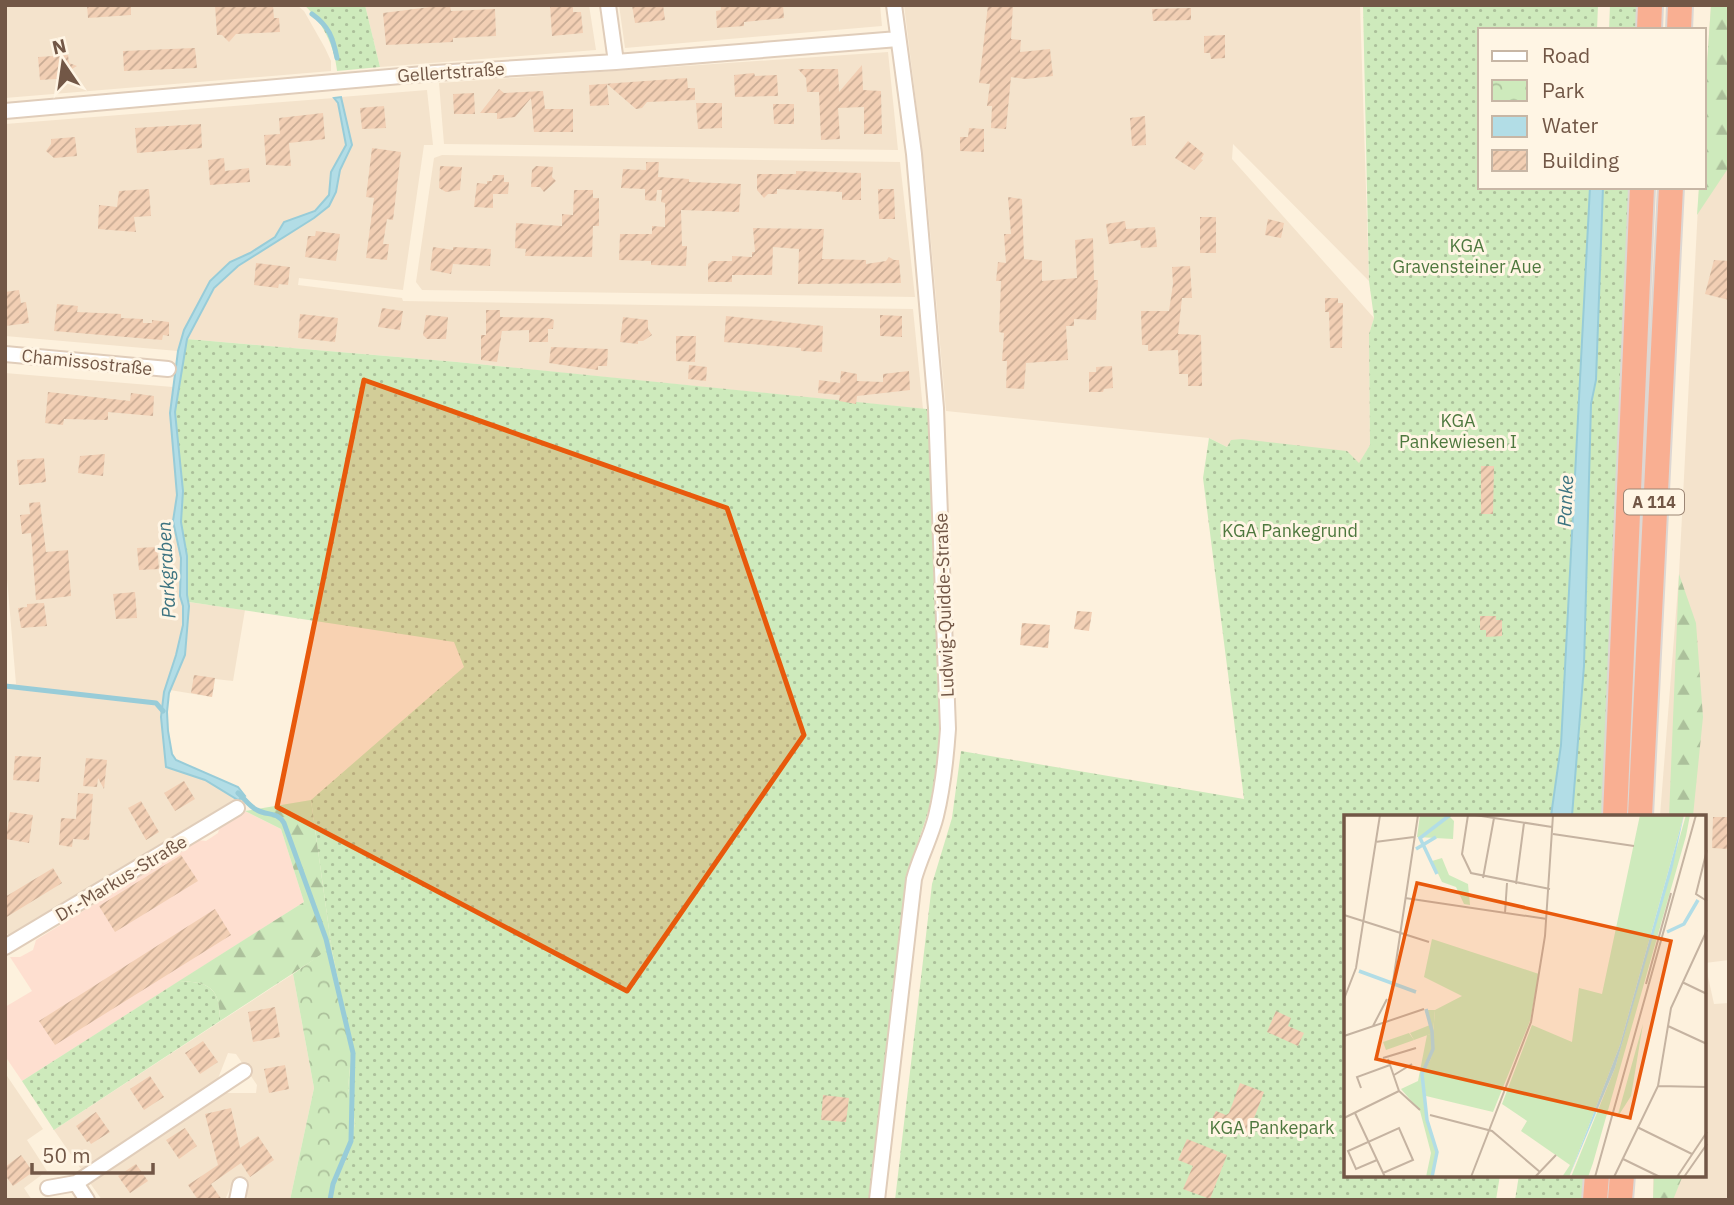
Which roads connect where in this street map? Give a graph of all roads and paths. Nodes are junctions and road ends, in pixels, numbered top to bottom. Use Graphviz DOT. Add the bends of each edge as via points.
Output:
graph roads {
  1 [pos="608,5"];
  2 [pos="894,5"];
  3 [pos="1650,5"];
  4 [pos="1681,5"];
  5 [pos="1649,28"];
  6 [pos="1679,28"];
  7 [pos="898,39"];
  8 [pos="616,62"];
  9 [pos="5,111"];
  10 [pos="1642,189"];
  11 [pos="1671,189"];
  12 [pos="5,354"];
  13 [pos="168,369"];
  14 [pos="237,808"];
  15 [pos="1615,815"];
  16 [pos="1640,815"];
  17 [pos="5,947"];
  18 [pos="244,1071"];
  19 [pos="1597,1177"];
  20 [pos="1622,1177"];
  21 [pos="76,1183"];
  22 [pos="48,1188"];
  23 [pos="87,1200"];
  24 [pos="877,1200"];
  25 [pos="1595,1200"];
  26 [pos="1620,1200"];
  1 -- 8 [label="street"];
  2 -- 7 [label="street, Ludwig-Quidde-Straße"];
  3 -- 5 [label="highway"];
  4 -- 6 [label="highway"];
  7 -- 8 [label="street, Gellertstraße"];
  7 -- 24 [label="street, Ludwig-Quidde-Straße" via="914,154 936,408 948,729 935,819 914,878"];
  8 -- 9 [label="street, Gellertstraße" via="435,73"];
  10 -- 15 [label="highway, A 114"];
  11 -- 16 [label="highway, A 114"];
  12 -- 13 [label="street, Chamissostraße"];
  14 -- 17 [label="street, Dr.-Markus-Straße"];
  18 -- 21 [label="street"];
  19 -- 25 [label="highway"];
  20 -- 26 [label="highway"];
  21 -- 22 [label="street"];
  21 -- 23 [label="street"];
}
